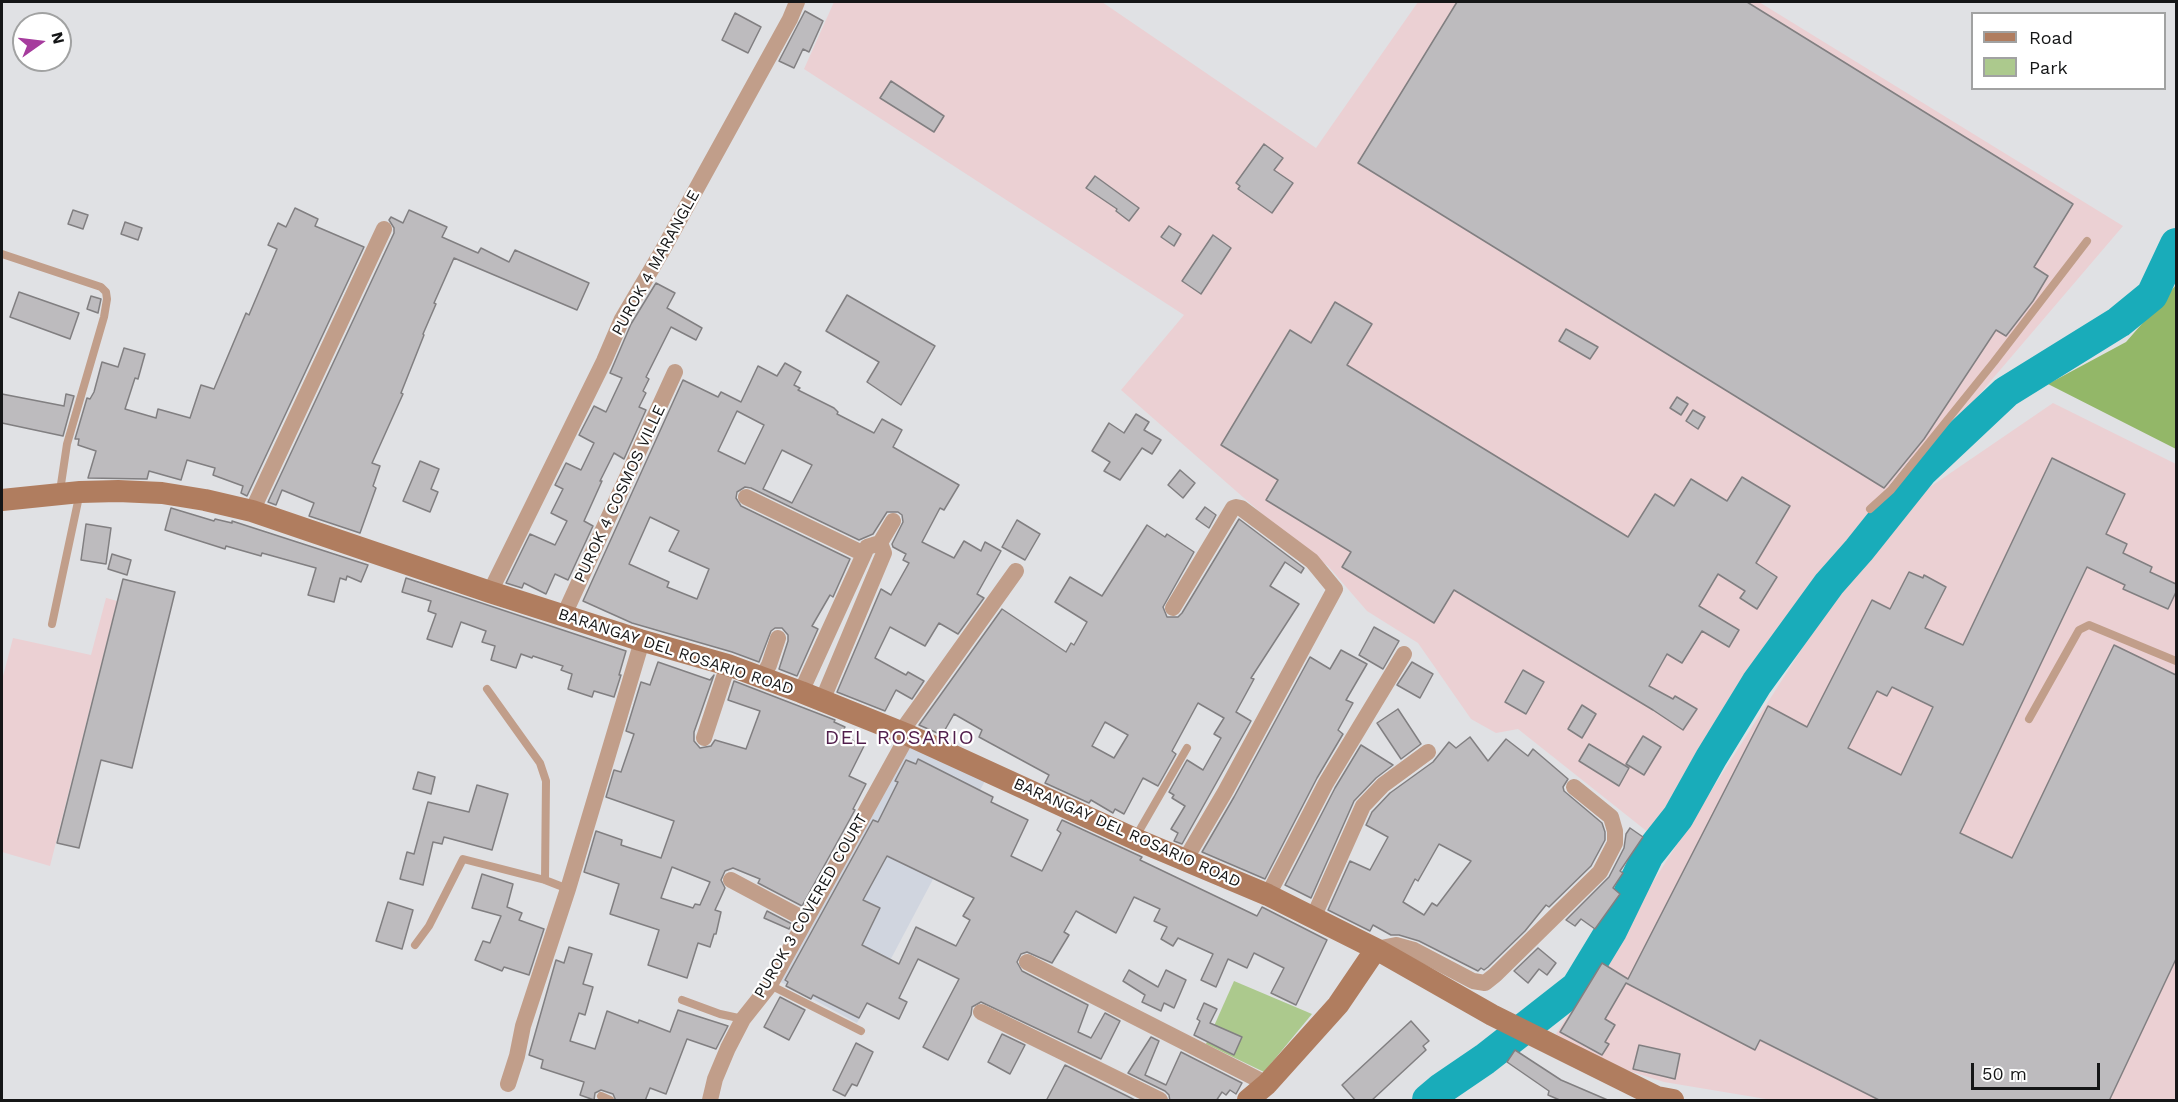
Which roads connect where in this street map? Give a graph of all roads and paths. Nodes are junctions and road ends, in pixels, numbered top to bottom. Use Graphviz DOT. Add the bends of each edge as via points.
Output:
graph roads {
  1 [pos="797,2"];
  2 [pos="384,229"];
  3 [pos="2087,241"];
  4 [pos="2,254"];
  5 [pos="675,372"];
  6 [pos="70,493"];
  7 [pos="746,497"];
  8 [pos="2,500"];
  9 [pos="1870,509"];
  10 [pos="252,511"];
  11 [pos="893,521"];
  12 [pos="880,543"];
  13 [pos="864,554"];
  14 [pos="1016,571"];
  15 [pos="490,592"];
  16 [pos="1173,608"];
  17 [pos="564,615"];
  18 [pos="52,624"];
  19 [pos="778,638"];
  20 [pos="642,641"];
  21 [pos="1404,654"];
  22 [pos="2176,661"];
  23 [pos="728,665"];
  24 [pos="761,679"];
  25 [pos="487,689"];
  26 [pos="801,692"];
  27 [pos="822,701"];
  28 [pos="2030,719"];
  29 [pos="904,734"];
  30 [pos="704,738"];
  31 [pos="1187,748"];
  32 [pos="1428,752"];
  33 [pos="1574,787"];
  34 [pos="1135,839"];
  35 [pos="1185,860"];
  36 [pos="545,880"];
  37 [pos="731,880"];
  38 [pos="568,889"];
  39 [pos="1268,895"];
  40 [pos="1313,918"];
  41 [pos="804,919"];
  42 [pos="415,945"];
  43 [pos="1376,949"];
  44 [pos="1027,962"];
  45 [pos="770,984"];
  46 [pos="682,1000"];
  47 [pos="981,1012"];
  48 [pos="743,1019"];
  49 [pos="861,1031"];
  50 [pos="508,1084"];
  51 [pos="1267,1084"];
  52 [pos="601,1096"];
  53 [pos="1662,1099"];
  54 [pos="609,1101"];
  55 [pos="710,1101"];
  56 [pos="1160,1101"];
  57 [pos="1248,1101"];
  1 -- 15 [label="street, PUROK 4 MARANGLE" via="622,319"];
  2 -- 10 [label="street"];
  3 -- 9 [label="lane" via="1906,472"];
  4 -- 6 [label="lane" via="106,292 104,316 67,444"];
  5 -- 17 [label="street, PUROK 4 COSMOS VILLE"];
  6 -- 8 [label="main road, BARANGAY DEL ROSARIO ROAD"];
  6 -- 10 [label="main road, BARANGAY DEL ROSARIO ROAD" via="162,493"];
  6 -- 18 [label="lane"];
  7 -- 13 [label="street"];
  10 -- 15 [label="main road, BARANGAY DEL ROSARIO ROAD"];
  11 -- 12 [label="street"];
  12 -- 13 [label="street" via="867,548"];
  12 -- 27 [label="street" via="883,558"];
  13 -- 26 [label="street"];
  14 -- 29 [label="street, PUROK 3 COVERED COURT"];
  15 -- 17 [label="main road, BARANGAY DEL ROSARIO ROAD"];
  16 -- 35 [label="street" via="1236,507 1312,561 1335,589"];
  17 -- 20 [label="main road, BARANGAY DEL ROSARIO ROAD"];
  19 -- 24 [label="street"];
  20 -- 23 [label="main road, BARANGAY DEL ROSARIO ROAD"];
  20 -- 38 [label="street"];
  21 -- 39 [label="street" via="1326,783"];
  22 -- 28 [label="lane" via="2089,625 2079,630"];
  23 -- 24 [label="main road, BARANGAY DEL ROSARIO ROAD"];
  23 -- 30 [label="street"];
  24 -- 26 [label="main road, BARANGAY DEL ROSARIO ROAD"];
  25 -- 36 [label="lane" via="540,763 546,781"];
  26 -- 27 [label="main road, BARANGAY DEL ROSARIO ROAD"];
  27 -- 29 [label="main road, BARANGAY DEL ROSARIO ROAD"];
  29 -- 34 [label="main road, BARANGAY DEL ROSARIO ROAD"];
  29 -- 41 [label="street, PUROK 3 COVERED COURT"];
  31 -- 34 [label="lane"];
  32 -- 40 [label="street" via="1383,785 1363,806"];
  33 -- 43 [label="street" via="1611,817 1615,843 1600,872 1495,975 1485,983 1473,981 1414,950 1396,945"];
  34 -- 35 [label="main road, BARANGAY DEL ROSARIO ROAD"];
  35 -- 39 [label="main road, BARANGAY DEL ROSARIO ROAD"];
  36 -- 38 [label="lane"];
  36 -- 42 [label="lane" via="463,859"];
  37 -- 41 [label="street"];
  38 -- 50 [label="street"];
  39 -- 40 [label="main road, BARANGAY DEL ROSARIO ROAD"];
  40 -- 43 [label="main road, BARANGAY DEL ROSARIO ROAD"];
  41 -- 45 [label="street, PUROK 3 COVERED COURT"];
  43 -- 51 [label="main road" via="1338,1005"];
  43 -- 53 [label="main road, BARANGAY DEL ROSARIO ROAD" via="1492,1015"];
  44 -- 51 [label="street"];
  45 -- 48 [label="street, PUROK 3 COVERED COURT"];
  45 -- 49 [label="lane"];
  46 -- 48 [label="lane"];
  47 -- 56 [label="street"];
  48 -- 55 [label="street, PUROK 3 COVERED COURT" via="724,1058"];
  51 -- 57 [label="main road"];
  52 -- 54 [label="lane"];
}
